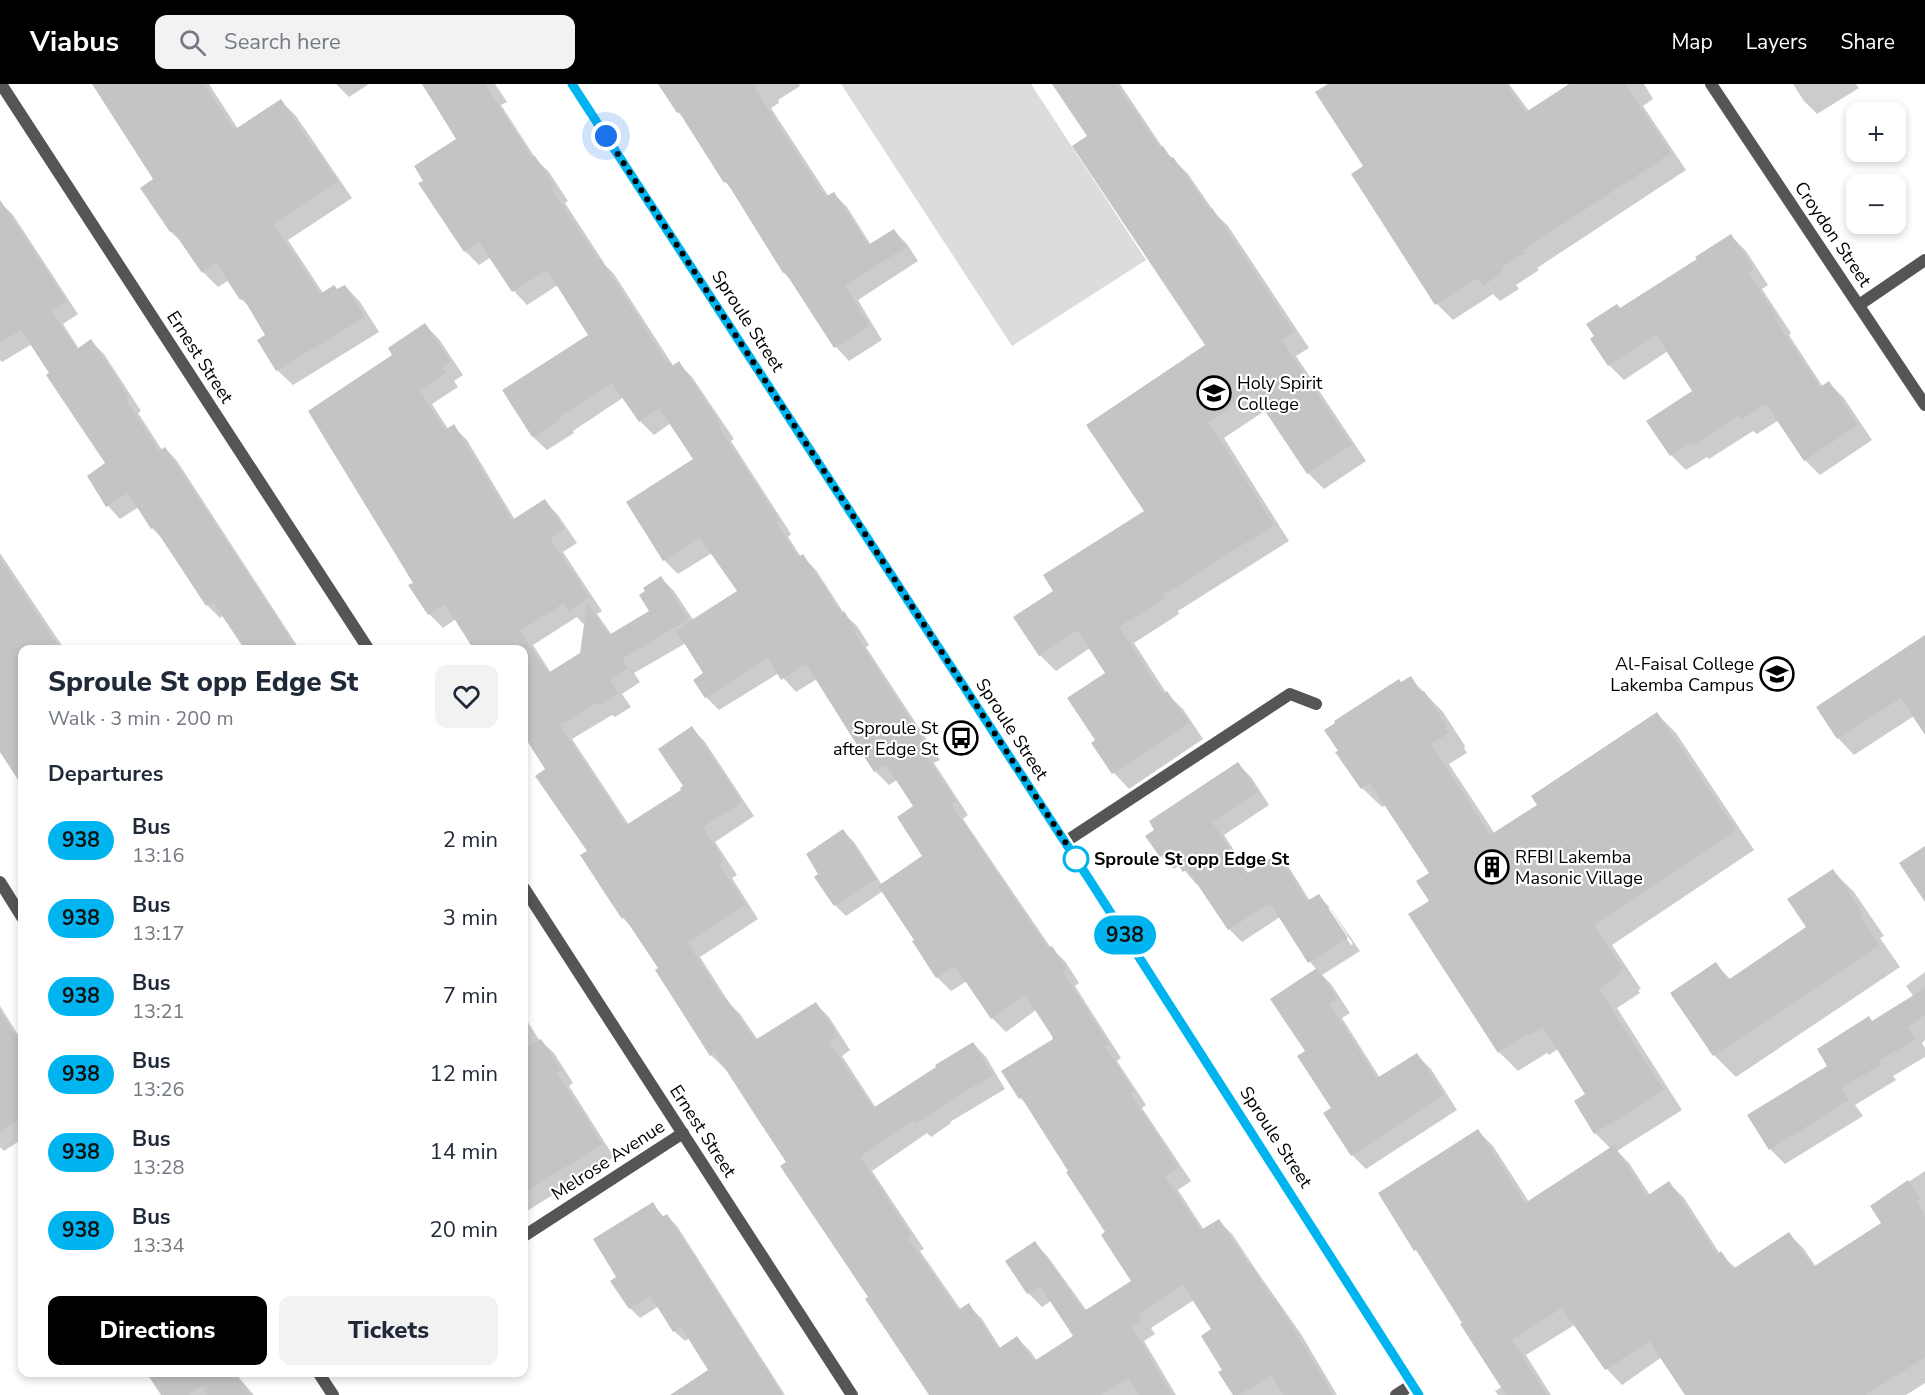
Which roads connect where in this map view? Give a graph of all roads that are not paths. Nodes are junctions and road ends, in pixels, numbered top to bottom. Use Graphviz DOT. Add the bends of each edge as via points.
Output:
graph roads {
  1 [pos="1,84"];
  2 [pos="572,84"];
  3 [pos="1711,84"];
  4 [pos="1925,260"];
  5 [pos="1859,305"];
  6 [pos="1925,405"];
  7 [pos="366,645"];
  8 [pos="1316,704"];
  9 [pos="1065,842"];
  10 [pos="0,882"];
  11 [pos="528,894"];
  12 [pos="18,911"];
  13 [pos="683,1133"];
  14 [pos="528,1233"];
  15 [pos="321,1377"];
  16 [pos="1416,1390"];
  17 [pos="333,1395"];
  18 [pos="852,1395"];
  19 [pos="1396,1395"];
  1 -- 7 [label="street, Ernest Street"];
  2 -- 9 [label="street, Sproule Street"];
  3 -- 5 [label="street, Croydon Street"];
  4 -- 5 [label="street"];
  5 -- 6 [label="street, Croydon Street"];
  8 -- 9 [label="street" via="1290,694"];
  9 -- 16 [label="street, Sproule Street"];
  10 -- 12 [label="street"];
  11 -- 13 [label="street, Ernest Street"];
  13 -- 14 [label="street, Melrose Avenue"];
  13 -- 18 [label="street, Ernest Street"];
  15 -- 17 [label="street"];
  16 -- 19 [label="street"];
}
